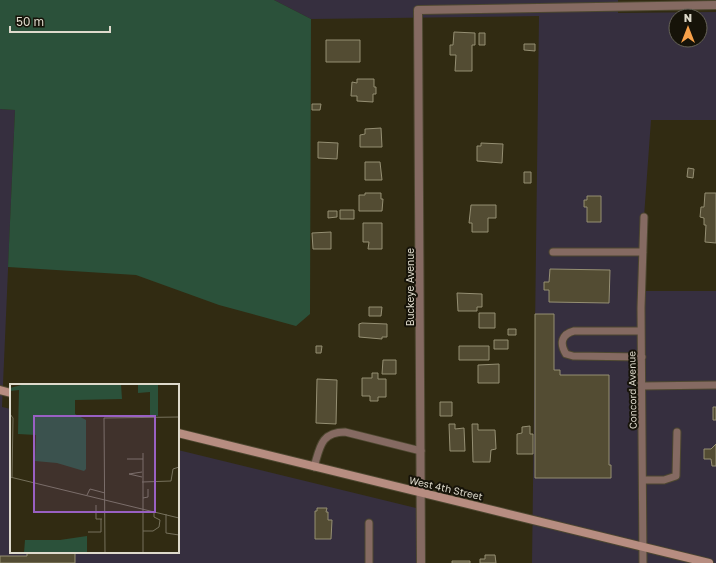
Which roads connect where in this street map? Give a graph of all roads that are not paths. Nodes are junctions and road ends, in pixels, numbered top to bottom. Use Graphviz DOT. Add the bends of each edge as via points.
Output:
graph roads {
  1 [pos="716,5"];
  2 [pos="644,217"];
  3 [pos="553,252"];
  4 [pos="643,252"];
  5 [pos="641,331"];
  6 [pos="642,357"];
  7 [pos="716,385"];
  8 [pos="642,386"];
  9 [pos="0,390"];
  10 [pos="10,393"];
  11 [pos="677,432"];
  12 [pos="179,434"];
  13 [pos="421,450"];
  14 [pos="314,466"];
  15 [pos="643,480"];
  16 [pos="422,493"];
  17 [pos="369,523"];
  18 [pos="643,547"];
  19 [pos="369,563"];
  20 [pos="421,563"];
  21 [pos="643,563"];
  22 [pos="708,563"];
  1 -- 13 [label="street, Buckeye Avenue" via="418,10"];
  2 -- 4 [label="lane, Concord Avenue"];
  3 -- 4 [label="lane"];
  4 -- 5 [label="lane, Concord Avenue"];
  5 -- 6 [label="lane, Concord Avenue"];
  5 -- 6 [label="lane" via="574,331 563,337 562,344 566,354 573,356"];
  6 -- 8 [label="lane, Concord Avenue"];
  7 -- 8 [label="lane"];
  8 -- 15 [label="lane, Concord Avenue"];
  9 -- 10 [label="main road"];
  11 -- 15 [label="lane" via="676,476 664,480"];
  12 -- 14 [label="main road, West 4th Street"];
  13 -- 14 [label="lane" via="345,432 334,432 327,436 320,447"];
  13 -- 16 [label="street, Buckeye Avenue"];
  14 -- 16 [label="main road, West 4th Street"];
  15 -- 18 [label="lane, Concord Avenue"];
  16 -- 18 [label="main road, West 4th Street"];
  16 -- 20 [label="street, Buckeye Avenue"];
  17 -- 19 [label="lane"];
  18 -- 21 [label="lane, Concord Avenue"];
  18 -- 22 [label="main road, West 4th Street"];
}
